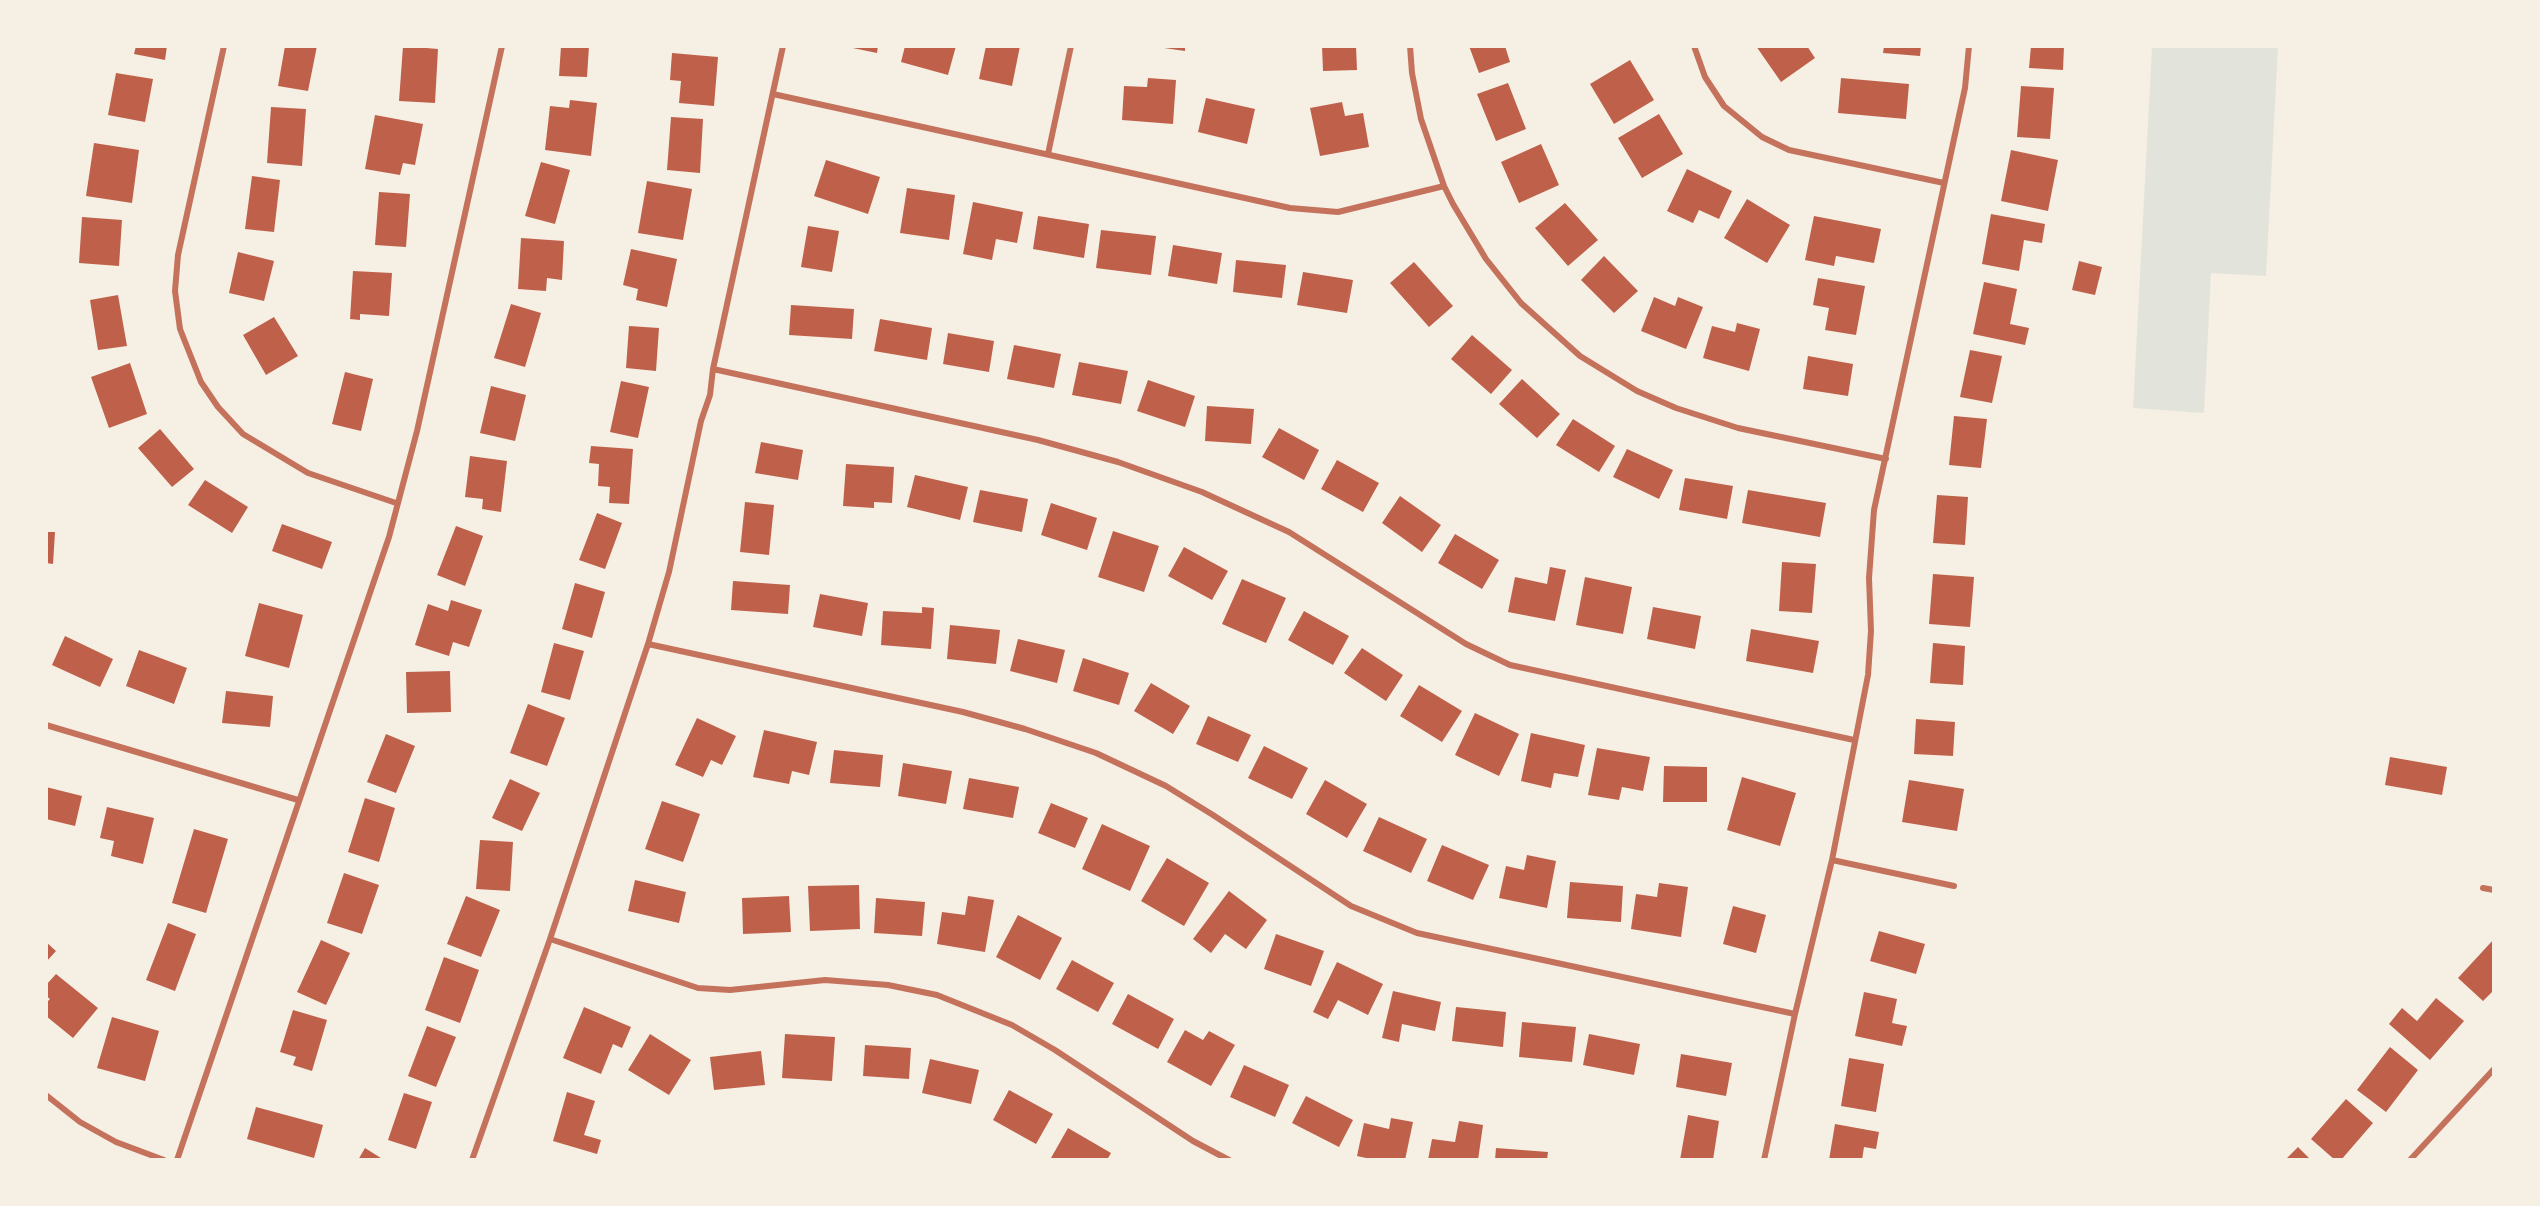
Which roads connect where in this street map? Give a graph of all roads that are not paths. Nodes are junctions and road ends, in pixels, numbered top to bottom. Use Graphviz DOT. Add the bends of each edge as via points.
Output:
graph roads {
  1 [pos="224,46"];
  2 [pos="502,46"];
  3 [pos="783,46"];
  4 [pos="1071,46"];
  5 [pos="1410,46"];
  6 [pos="1694,46"];
  7 [pos="1969,46"];
  8 [pos="773,94"];
  9 [pos="1048,154"];
  10 [pos="1944,183"];
  11 [pos="1444,186"];
  12 [pos="713,369"];
  13 [pos="1886,459"];
  14 [pos="396,503"];
  15 [pos="648,644"];
  16 [pos="46,725"];
  17 [pos="1854,740"];
  18 [pos="298,800"];
  19 [pos="1832,860"];
  20 [pos="1954,886"];
  21 [pos="2482,888"];
  22 [pos="2493,890"];
  23 [pos="550,939"];
  24 [pos="1795,1014"];
  25 [pos="2493,1069"];
  26 [pos="46,1095"];
  27 [pos="164,1160"];
  28 [pos="177,1160"];
  29 [pos="472,1160"];
  30 [pos="1229,1160"];
  31 [pos="1764,1160"];
  32 [pos="2410,1160"];
  1 -- 14 [label="street" via="178,255 175,291 180,329 201,382 243,434 308,472"];
  2 -- 14 [label="street" via="417,431"];
  3 -- 8 [label="street"];
  4 -- 9 [label="street"];
  5 -- 11 [label="street" via="1421,119"];
  6 -- 10 [label="street" via="1705,77 1724,106 1762,137 1789,150"];
  7 -- 10 [label="street" via="1965,88"];
  8 -- 9 [label="street"];
  8 -- 12 [label="street"];
  9 -- 11 [label="street" via="1290,208 1338,212"];
  10 -- 13 [label="street"];
  11 -- 13 [label="street" via="1486,259 1521,303 1580,356 1608,374 1676,408 1738,428"];
  12 -- 15 [label="street" via="669,572"];
  12 -- 17 [label="street" via="1038,440 1118,462 1202,492 1289,532 1466,644 1510,665"];
  13 -- 17 [label="street" via="1874,510 1868,675"];
  14 -- 18 [label="street" via="389,537"];
  15 -- 23 [label="street"];
  15 -- 24 [label="street" via="963,712 1096,753 1166,786 1351,906 1417,933"];
  16 -- 18 [label="street"];
  17 -- 19 [label="street"];
  18 -- 28 [label="street"];
  19 -- 20 [label="street"];
  19 -- 24 [label="street"];
  21 -- 22 [label="street"];
  23 -- 29 [label="street"];
  23 -- 30 [label="street" via="698,988 730,990 825,980 888,985 937,995 1012,1025"];
  24 -- 31 [label="street"];
  25 -- 32 [label="street"];
  26 -- 27 [label="street" via="116,1142"];
}
